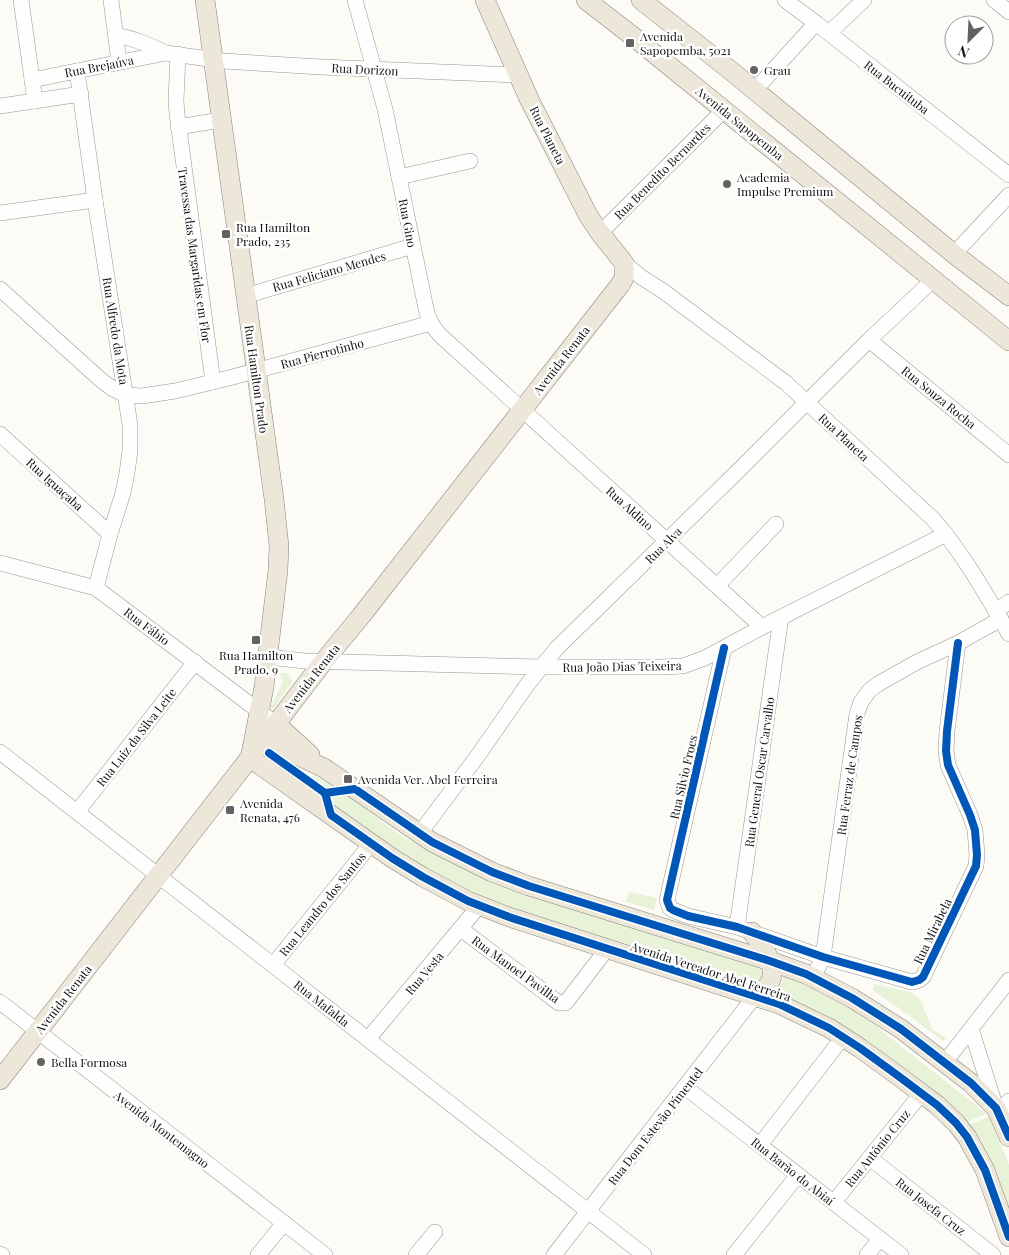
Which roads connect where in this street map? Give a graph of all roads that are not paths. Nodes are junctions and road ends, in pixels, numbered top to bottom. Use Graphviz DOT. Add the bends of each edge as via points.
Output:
graph roads {
  1 [pos="21,0"];
  2 [pos="111,0"];
  3 [pos="205,0"];
  4 [pos="355,0"];
  5 [pos="485,0"];
  6 [pos="586,0"];
  7 [pos="641,0"];
  8 [pos="785,0"];
  9 [pos="864,0"];
  10 [pos="994,0"];
  11 [pos="1009,12"];
  12 [pos="816,23"];
  13 [pos="829,33"];
  14 [pos="116,35"];
  15 [pos="172,54"];
  16 [pos="212,59"];
  17 [pos="119,62"];
  18 [pos="374,70"];
  19 [pos="77,71"];
  20 [pos="519,76"];
  21 [pos="32,80"];
  22 [pos="755,90"];
  23 [pos="81,94"];
  24 [pos="35,101"];
  25 [pos="0,106"];
  26 [pos="724,110"];
  27 [pos="221,120"];
  28 [pos="178,127"];
  29 [pos="470,161"];
  30 [pos="1009,174"];
  31 [pos="399,177"];
  32 [pos="1009,195"];
  33 [pos="96,200"];
  34 [pos="0,213"];
  35 [pos="600,233"];
  36 [pos="413,246"];
  37 [pos="954,254"];
  38 [pos="630,273"];
  39 [pos="934,280"];
  40 [pos="0,289"];
  41 [pos="245,296"];
  42 [pos="1009,296"];
  43 [pos="431,323"];
  44 [pos="869,340"];
  45 [pos="1009,341"];
  46 [pos="256,371"];
  47 [pos="213,382"];
  48 [pos="126,395"];
  49 [pos="806,402"];
  50 [pos="521,410"];
  51 [pos="0,434"];
  52 [pos="1009,455"];
  53 [pos="776,524"];
  54 [pos="110,534"];
  55 [pos="946,534"];
  56 [pos="667,541"];
  57 [pos="0,563"];
  58 [pos="717,586"];
  59 [pos="96,588"];
  60 [pos="1009,602"];
  61 [pos="998,615"];
  62 [pos="781,617"];
  63 [pos="762,627"];
  64 [pos="1009,634"];
  65 [pos="958,643"];
  66 [pos="724,648"];
  67 [pos="267,656"];
  68 [pos="324,661"];
  69 [pos="195,662"];
  70 [pos="542,667"];
  71 [pos="259,711"];
  72 [pos="276,724"];
  73 [pos="262,742"];
  74 [pos="0,752"];
  75 [pos="250,758"];
  76 [pos="324,768"];
  77 [pos="300,794"];
  78 [pos="78,812"];
  79 [pos="420,833"];
  80 [pos="371,844"];
  81 [pos="159,876"];
  82 [pos="479,906"];
  83 [pos="673,910"];
  84 [pos="461,929"];
  85 [pos="744,929"];
  86 [pos="607,949"];
  87 [pos="823,957"];
  88 [pos="770,961"];
  89 [pos="273,965"];
  90 [pos="811,977"];
  91 [pos="1009,980"];
  92 [pos="756,996"];
  93 [pos="0,1002"];
  94 [pos="971,1030"];
  95 [pos="38,1032"];
  96 [pos="843,1037"];
  97 [pos="368,1039"];
  98 [pos="945,1062"];
  99 [pos="0,1080"];
  100 [pos="685,1087"];
  101 [pos="921,1094"];
  102 [pos="1001,1107"];
  103 [pos="1009,1137"];
  104 [pos="760,1145"];
  105 [pos="870,1158"];
  106 [pos="798,1174"];
  107 [pos="834,1202"];
  108 [pos="588,1211"];
  109 [pos="284,1223"];
  110 [pos="435,1232"];
  111 [pos="1009,1237"];
  112 [pos="880,1239"];
  113 [pos="258,1255"];
  114 [pos="324,1255"];
  115 [pos="416,1255"];
  116 [pos="554,1255"];
  117 [pos="644,1255"];
  118 [pos="734,1255"];
  119 [pos="867,1255"];
  120 [pos="901,1255"];
  121 [pos="993,1255"];
  1 -- 21 [label="street"];
  2 -- 14 [label="street"];
  3 -- 16 [label="main road, Rua Hamilton Prado"];
  4 -- 18 [label="street, Rua Gino"];
  5 -- 20 [label="main road, Rua Planeta"];
  6 -- 26 [label="main road, Avenida Sapopemba"];
  7 -- 22 [label="main road"];
  8 -- 12 [label="street, Rua Bucuituba"];
  9 -- 13 [label="street"];
  10 -- 11 [label="street"];
  12 -- 13 [label="street, Rua Bucuituba"];
  12 -- 22 [label="street"];
  13 -- 30 [label="street, Rua Bucuituba"];
  14 -- 15 [label="street, Rua Brejaúva"];
  14 -- 17 [label="street"];
  15 -- 16 [label="street, Rua Brejaúva"];
  15 -- 17 [label="street, Rua Brejaúva"];
  15 -- 28 [label="street, Travessa das Margaridas em Flor"];
  16 -- 18 [label="street, Rua Dorizon"];
  16 -- 27 [label="main road, Rua Hamilton Prado"];
  17 -- 19 [label="street, Rua Brejaúva"];
  18 -- 20 [label="street, Rua Dorizon"];
  18 -- 31 [label="street, Rua Gino"];
  19 -- 21 [label="street, Rua Brejaúva"];
  19 -- 23 [label="street, Rua Alfredo da Mota"];
  20 -- 35 [label="main road, Rua Planeta"];
  21 -- 24 [label="street"];
  22 -- 37 [label="main road"];
  23 -- 24 [label="street"];
  23 -- 33 [label="street, Rua Alfredo da Mota"];
  24 -- 25 [label="street"];
  26 -- 35 [label="street, Rua Benedito Bernardes"];
  26 -- 39 [label="main road, Avenida Sapopemba"];
  27 -- 28 [label="street"];
  27 -- 41 [label="main road, Rua Hamilton Prado"];
  28 -- 47 [label="street, Travessa das Margaridas em Flor"];
  29 -- 31 [label="street"];
  31 -- 36 [label="street, Rua Gino"];
  32 -- 37 [label="street"];
  33 -- 34 [label="street"];
  33 -- 48 [label="street, Rua Alfredo da Mota"];
  35 -- 38 [label="main road, Rua Planeta"];
  36 -- 41 [label="street, Rua Feliciano Mendes"];
  36 -- 43 [label="street, Rua Gino"];
  37 -- 42 [label="main road"];
  38 -- 49 [label="street, Rua Planeta" via="663,291 786,383"];
  38 -- 50 [label="main road, Avenida Renata"];
  39 -- 44 [label="street, Rua Alva"];
  39 -- 45 [label="main road, Avenida Sapopemba"];
  40 -- 48 [label="street" via="101,380"];
  41 -- 46 [label="main road, Rua Hamilton Prado"];
  43 -- 46 [label="street, Rua Pierrotinho"];
  43 -- 50 [label="street, Rua Gino"];
  44 -- 49 [label="street, Rua Alva"];
  44 -- 52 [label="street, Rua Souza Rocha"];
  46 -- 47 [label="street, Rua Pierrotinho"];
  46 -- 67 [label="main road, Rua Hamilton Prado" via="279,546"];
  47 -- 48 [label="street, Rua Pierrotinho" via="142,396"];
  48 -- 54 [label="street, Rua Alfredo da Mota" via="130,451 123,493"];
  49 -- 55 [label="street, Rua Planeta"];
  49 -- 56 [label="street, Rua Alva"];
  50 -- 56 [label="street, Rua Aldino"];
  50 -- 68 [label="main road, Avenida Renata"];
  51 -- 54 [label="street, Rua Iguaçaba"];
  53 -- 58 [label="street"];
  54 -- 59 [label="street, Rua Alfredo da Mota"];
  55 -- 61 [label="street, Rua Planeta"];
  55 -- 62 [label="street, Rua João Dias Teixeira"];
  56 -- 58 [label="street, Rua Aldino"];
  56 -- 70 [label="street, Rua Alva"];
  57 -- 59 [label="street, Rua Fábio"];
  58 -- 63 [label="street, Rua Aldino"];
  59 -- 69 [label="street, Rua Fábio"];
  60 -- 61 [label="street, Rua Ferraz de Campos"];
  61 -- 64 [label="street, Rua Planeta"];
  61 -- 65 [label="street, Rua Ferraz de Campos"];
  62 -- 63 [label="street, Rua João Dias Teixeira"];
  62 -- 85 [label="street, Rua General Oscar Carvalho"];
  63 -- 66 [label="street, Rua João Dias Teixeira"];
  65 -- 87 [label="street, Rua Ferraz de Campos" via="878,684 861,702"];
  65 -- 87 [label="street, Rua Mirabela" via="946,750 948,765 975,830 976,866 970,880 919,980 912,982"];
  66 -- 70 [label="street, Rua João Dias Teixeira" via="683,666"];
  66 -- 83 [label="street, Rua Silvio Froes" via="667,900"];
  67 -- 68 [label="street, Rua João Dias Teixeira"];
  67 -- 71 [label="main road, Rua Hamilton Prado"];
  68 -- 70 [label="street, Rua João Dias Teixeira"];
  68 -- 72 [label="main road, Avenida Renata"];
  69 -- 71 [label="street, Rua Fábio"];
  69 -- 78 [label="street, Rua Luiz da Silva Leite"];
  70 -- 79 [label="street, Rua Alva"];
  71 -- 72 [label="street, Rua Fábio"];
  71 -- 75 [label="main road, Rua Hamilton Prado"];
  72 -- 73 [label="main road, Avenida Renata"];
  72 -- 76 [label="main road"];
  73 -- 75 [label="main road, Avenida Renata"];
  73 -- 76 [label="main road"];
  74 -- 78 [label="street, Rua Mafalda"];
  75 -- 77 [label="main road, Avenida Vereador Abel Ferreira"];
  75 -- 81 [label="main road, Avenida Renata"];
  76 -- 77 [label="main road" via="304,774"];
  76 -- 79 [label="main road"];
  77 -- 80 [label="main road, Avenida Vereador Abel Ferreira"];
  78 -- 81 [label="street, Rua Mafalda"];
  79 -- 88 [label="main road" via="492,872 529,886"];
  80 -- 82 [label="main road, Avenida Vereador Abel Ferreira" via="423,877"];
  80 -- 89 [label="street, Rua Leandro dos Santos"];
  81 -- 89 [label="street, Rua Mafalda"];
  81 -- 95 [label="main road, Avenida Renata"];
  82 -- 84 [label="street, Rua Vesta"];
  82 -- 86 [label="main road, Avenida Vereador Abel Ferreira"];
  83 -- 85 [label="street, Rua Mirabela"];
  84 -- 86 [label="street, Rua Manoel Pavilha" via="559,1003 567,1001"];
  84 -- 97 [label="street, Rua Vesta"];
  85 -- 87 [label="street, Rua Mirabela"];
  85 -- 88 [label="main road" via="759,941"];
  86 -- 92 [label="main road, Avenida Vereador Abel Ferreira"];
  87 -- 90 [label="street, Rua Ferraz de Campos"];
  88 -- 90 [label="main road"];
  88 -- 92 [label="main road" via="770,983"];
  89 -- 97 [label="street, Rua Mafalda"];
  90 -- 98 [label="main road" via="901,1029"];
  91 -- 94 [label="street"];
  92 -- 96 [label="main road, Avenida Vereador Abel Ferreira" via="806,1016"];
  92 -- 100 [label="street, Rua Dom Estevão Pímentel"];
  93 -- 95 [label="street, Avenida Montemagno"];
  94 -- 98 [label="street"];
  94 -- 102 [label="street"];
  95 -- 99 [label="main road, Avenida Renata"];
  95 -- 109 [label="street, Avenida Montemagno"];
  96 -- 101 [label="main road, Avenida Vereador Abel Ferreira"];
  96 -- 104 [label="street"];
  97 -- 108 [label="street, Rua Mafalda"];
  98 -- 102 [label="main road"];
  100 -- 104 [label="street, Rua Barão do Abiaí"];
  100 -- 108 [label="street, Rua Dom Estevão Pímentel"];
  101 -- 105 [label="street, Rua Antônio Cruz"];
  101 -- 111 [label="main road, Avenida Vereador Abel Ferreira" via="937,1105 968,1137 985,1170"];
  102 -- 103 [label="main road"];
  104 -- 106 [label="street, Rua Barão do Abiaí"];
  105 -- 107 [label="street, Rua Antônio Cruz"];
  105 -- 121 [label="street, Rua Josefa Cruz"];
  106 -- 107 [label="street, Rua Barão do Abiaí"];
  106 -- 118 [label="street"];
  107 -- 112 [label="street, Rua Barão do Abiaí"];
  108 -- 116 [label="street, Rua Dom Estevão Pímentel"];
  108 -- 117 [label="street, Rua Mafalda"];
  109 -- 113 [label="street"];
  109 -- 114 [label="street, Avenida Montemagno"];
  110 -- 115 [label="street"];
  112 -- 119 [label="street"];
  112 -- 120 [label="street, Rua Barão do Abiaí"];
}
